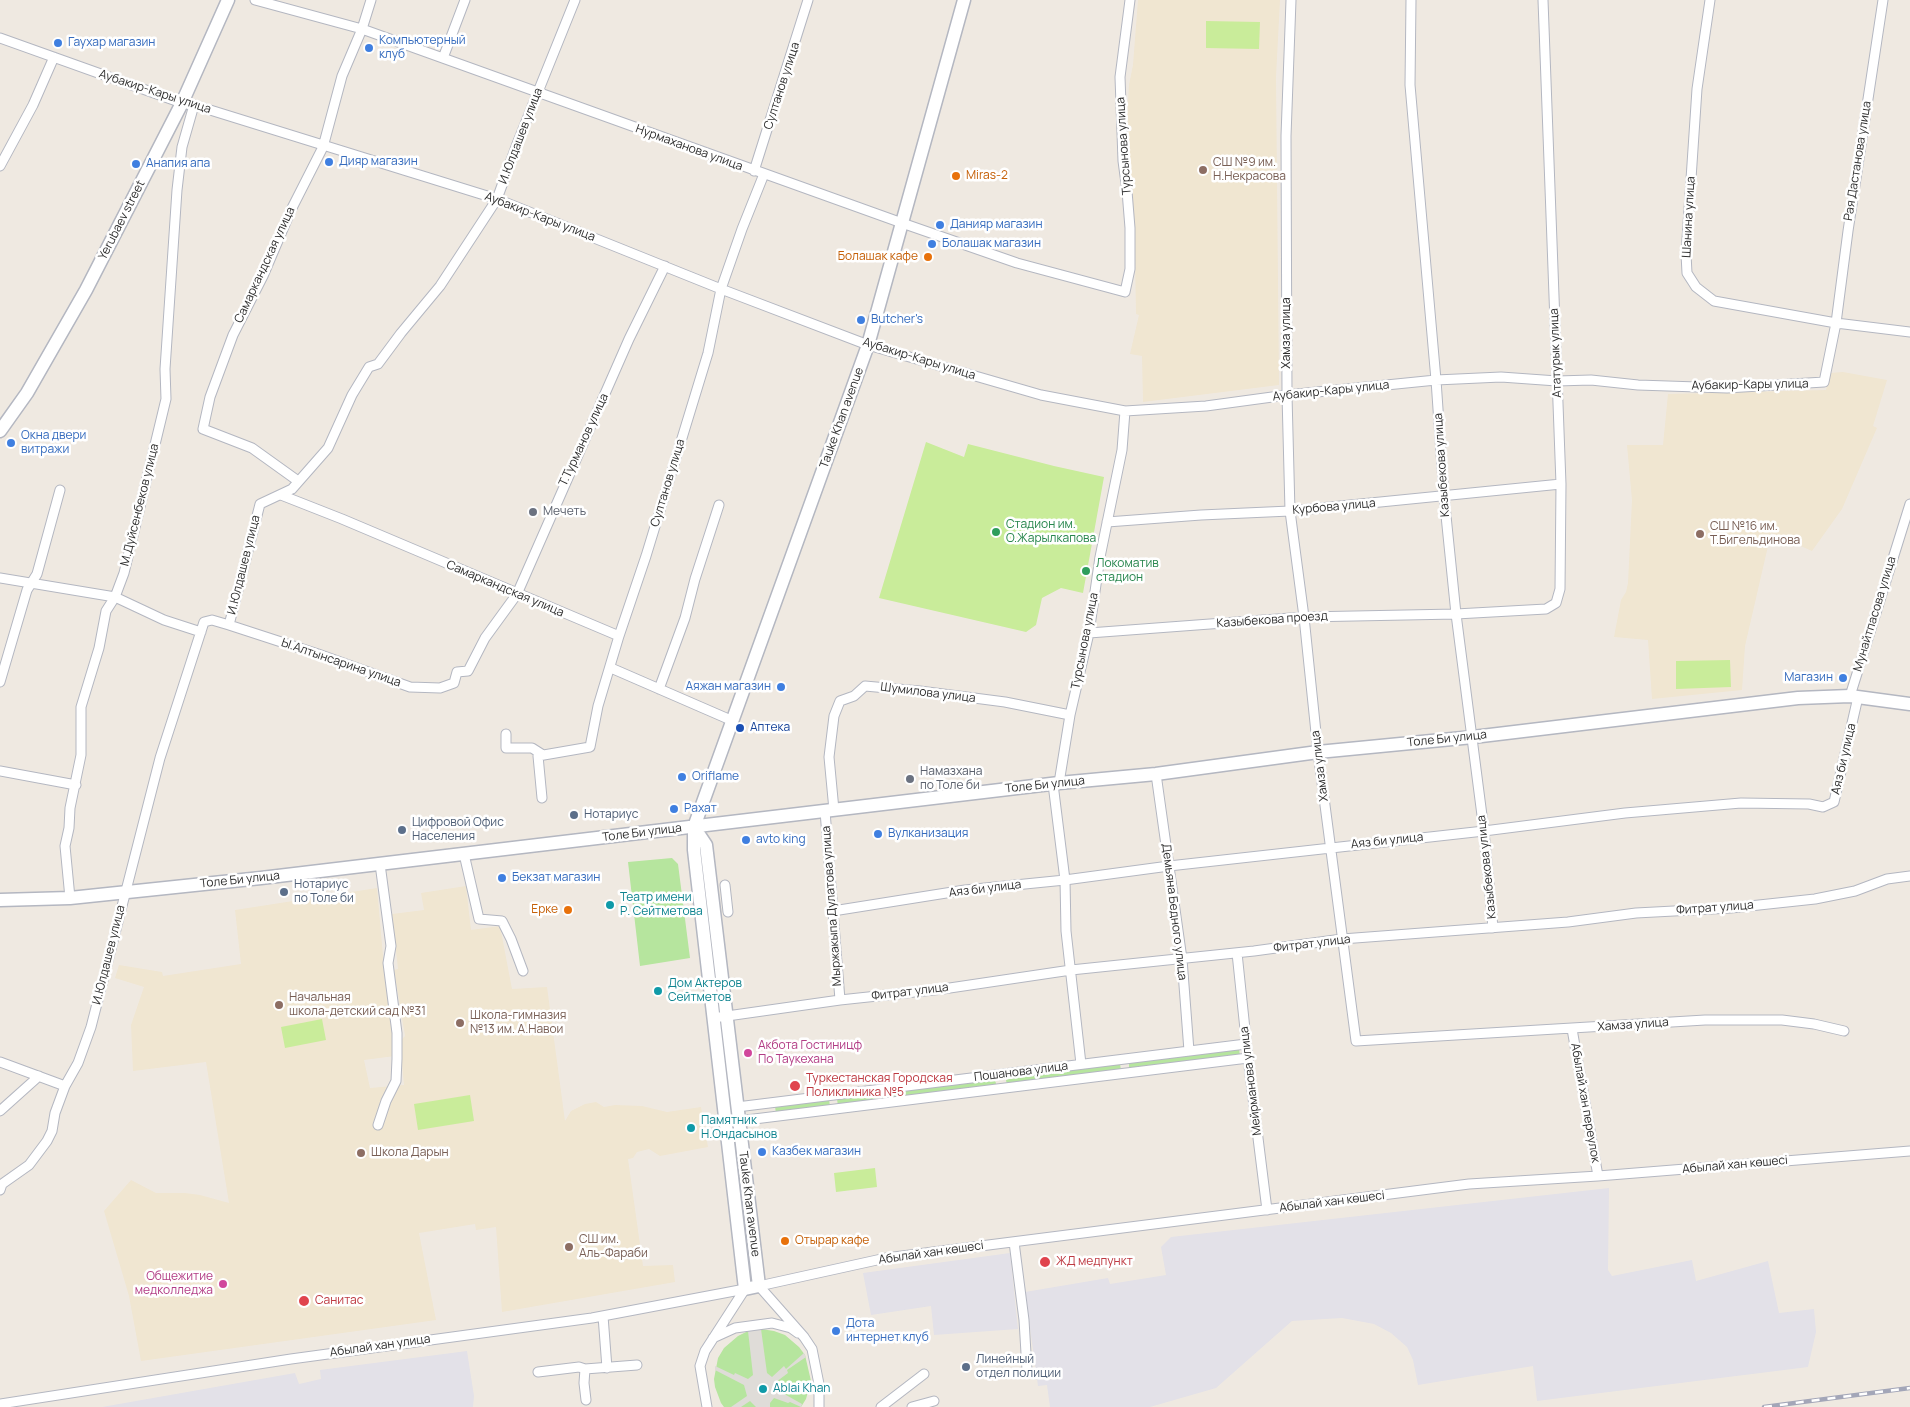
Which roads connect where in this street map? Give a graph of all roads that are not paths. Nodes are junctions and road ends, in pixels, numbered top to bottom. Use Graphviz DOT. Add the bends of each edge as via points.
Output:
graph roads {
  1 [pos="228,0"];
  2 [pos="255,0"];
  3 [pos="371,0"];
  4 [pos="465,0"];
  5 [pos="575,0"];
  6 [pos="808,0"];
  7 [pos="964,0"];
  8 [pos="1130,0"];
  9 [pos="1291,0"];
  10 [pos="1411,0"];
  11 [pos="1543,0"];
  12 [pos="1710,0"];
  13 [pos="1883,0"];
  14 [pos="362,29"];
  15 [pos="0,38"];
  16 [pos="54,57"];
  17 [pos="443,58"];
  18 [pos="538,93"];
  19 [pos="188,104"];
  20 [pos="323,147"];
  21 [pos="0,166"];
  22 [pos="754,171"];
  23 [pos="764,174"];
  24 [pos="497,199"];
  25 [pos="902,223"];
  26 [pos="665,266"];
  27 [pos="721,289"];
  28 [pos="1125,292"];
  29 [pos="1836,323"];
  30 [pos="1910,332"];
  31 [pos="868,345"];
  32 [pos="1436,380"];
  33 [pos="1557,381"];
  34 [pos="1287,395"];
  35 [pos="1125,411"];
  36 [pos="0,431"];
  37 [pos="298,481"];
  38 [pos="1560,484"];
  39 [pos="60,490"];
  40 [pos="280,495"];
  41 [pos="1444,496"];
  42 [pos="1910,504"];
  43 [pos="719,505"];
  44 [pos="1290,511"];
  45 [pos="1107,522"];
  46 [pos="0,578"];
  47 [pos="32,583"];
  48 [pos="516,594"];
  49 [pos="115,597"];
  50 [pos="1456,614"];
  51 [pos="1304,617"];
  52 [pos="229,625"];
  53 [pos="201,632"];
  54 [pos="1089,633"];
  55 [pos="619,636"];
  56 [pos="611,668"];
  57 [pos="0,682"];
  58 [pos="454,683"];
  59 [pos="659,689"];
  60 [pos="1854,696"];
  61 [pos="1910,704"];
  62 [pos="1070,715"];
  63 [pos="733,721"];
  64 [pos="506,734"];
  65 [pos="1473,737"];
  66 [pos="1318,752"];
  67 [pos="543,755"];
  68 [pos="0,771"];
  69 [pos="1156,774"];
  70 [pos="1056,784"];
  71 [pos="76,785"];
  72 [pos="542,798"];
  73 [pos="830,811"];
  74 [pos="694,827"];
  75 [pos="1484,831"];
  76 [pos="1330,847"];
  77 [pos="464,854"];
  78 [pos="380,864"];
  79 [pos="1169,866"];
  80 [pos="1910,876"];
  81 [pos="1065,880"];
  82 [pos="725,885"];
  83 [pos="124,892"];
  84 [pos="70,898"];
  85 [pos="0,900"];
  86 [pos="833,911"];
  87 [pos="728,912"];
  88 [pos="1493,928"];
  89 [pos="1342,939"];
  90 [pos="1237,953"];
  91 [pos="1182,959"];
  92 [pos="1072,970"];
  93 [pos="523,971"];
  94 [pos="840,1000"];
  95 [pos="726,1016"];
  96 [pos="713,1018"];
  97 [pos="1572,1029"];
  98 [pos="1844,1032"];
  99 [pos="1246,1044"];
  100 [pos="1189,1051"];
  101 [pos="1248,1058"];
  102 [pos="0,1062"];
  103 [pos="1081,1064"];
  104 [pos="40,1076"];
  105 [pos="65,1086"];
  106 [pos="737,1107"];
  107 [pos="0,1111"];
  108 [pos="738,1121"];
  109 [pos="378,1125"];
  110 [pos="1910,1151"];
  111 [pos="1598,1176"];
  112 [pos="0,1190"];
  113 [pos="1267,1210"];
  114 [pos="1014,1242"];
  115 [pos="759,1286"];
  116 [pos="745,1289"];
  117 [pos="603,1316"];
  118 [pos="804,1337"];
  119 [pos="713,1338"];
  120 [pos="637,1364"];
  121 [pos="607,1368"];
  122 [pos="585,1370"];
  123 [pos="1027,1370"];
  124 [pos="538,1372"];
  125 [pos="924,1374"];
  126 [pos="586,1400"];
  127 [pos="934,1401"];
  128 [pos="0,1404"];
  129 [pos="707,1407"];
  130 [pos="819,1407"];
  131 [pos="881,1407"];
  132 [pos="912,1407"];
  1 -- 19 [label="street, Yerubaev street"];
  2 -- 14 [label="street, Нурмаханова улица"];
  3 -- 14 [label="street, Самаркандская улица"];
  4 -- 17 [label="street"];
  5 -- 18 [label="street, И.Юлдашев улица"];
  6 -- 22 [label="street, Султанов улица"];
  7 -- 25 [label="street, Tauke Khan avenue"];
  8 -- 28 [label="street, Турсынова улица" via="1120,77 1123,161 1130,228 1130,269"];
  9 -- 34 [label="street, Хамза улица" via="1286,136"];
  10 -- 32 [label="street, Казыбекова улица" via="1410,86"];
  11 -- 33 [label="street, Ататурык улица"];
  12 -- 29 [label="street, Шанина улица" via="1697,89 1687,273 1696,287 1714,301"];
  13 -- 29 [label="street, Рая Дастанова улица"];
  14 -- 17 [label="street, Нурмаханова улица"];
  14 -- 20 [label="street, Самаркандская улица" via="342,76"];
  15 -- 16 [label="street, Аубакир-Кары улица"];
  16 -- 19 [label="street, Аубакир-Кары улица"];
  16 -- 21 [label="street"];
  17 -- 18 [label="street, Нурмаханова улица"];
  18 -- 22 [label="street, Нурмаханова улица"];
  18 -- 24 [label="street, И.Юлдашев улица"];
  19 -- 20 [label="street, Аубакир-Кары улица"];
  19 -- 36 [label="street, Yerubaev street" via="27,393"];
  19 -- 49 [label="street, М.Дуйсенбеков улица" via="178,190 165,369 166,400 124,574"];
  20 -- 24 [label="street, Аубакир-Кары улица"];
  20 -- 37 [label="street, Самаркандская улица" via="233,335 210,398 203,429 252,448"];
  22 -- 23 [label="street, Нурмаханова улица"];
  23 -- 25 [label="street, Нурмаханова улица"];
  23 -- 27 [label="street, Султанов улица"];
  24 -- 26 [label="street, Аубакир-Кары улица"];
  24 -- 37 [label="street, И.Юлдашев улица" via="440,286 400,332 378,364 369,367 352,395 328,448"];
  25 -- 28 [label="street, Нурмаханова улица" via="1017,262"];
  25 -- 31 [label="street, Tauke Khan avenue"];
  26 -- 27 [label="street, Аубакир-Кары улица"];
  26 -- 48 [label="street, Т.Турманов улица" via="629,339"];
  27 -- 31 [label="street, Аубакир-Кары улица"];
  27 -- 55 [label="street, Султанов улица" via="708,353"];
  29 -- 30 [label="street, Шанина улица"];
  29 -- 33 [label="street, Аубакир-Кары улица" via="1824,382 1727,388"];
  31 -- 35 [label="street, Аубакир-Кары улица" via="1041,394"];
  31 -- 63 [label="street, Tauke Khan avenue"];
  32 -- 33 [label="street, Аубакир-Кары улица" via="1501,377"];
  32 -- 34 [label="street, Аубакир-Кары улица"];
  32 -- 41 [label="street, Казыбекова улица"];
  33 -- 38 [label="street, Ататурык улица"];
  34 -- 35 [label="street, Аубакир-Кары улица" via="1206,406"];
  34 -- 44 [label="street, Хамза улица"];
  35 -- 45 [label="street, Турсынова улица" via="1122,450"];
  37 -- 40 [label="street, И.Юлдашев улица" via="292,489"];
  38 -- 41 [label="street, Курбова улица"];
  38 -- 50 [label="street, Ататурык улица" via="1560,589 1556,604 1546,609"];
  39 -- 47 [label="street" via="38,574"];
  40 -- 48 [label="street, Самаркандская улица" via="342,518"];
  40 -- 52 [label="street, И.Юлдашев улица" via="260,504"];
  41 -- 44 [label="street, Курбова улица"];
  41 -- 50 [label="street, Казыбекова улица"];
  42 -- 60 [label="street, Мунайтпасова улица"];
  43 -- 59 [label="street" via="686,618"];
  44 -- 45 [label="street, Курбова улица"];
  44 -- 51 [label="street, Хамза улица"];
  45 -- 54 [label="street, Турсынова улица"];
  46 -- 47 [label="street"];
  47 -- 49 [label="street"];
  47 -- 57 [label="street" via="27,590"];
  48 -- 55 [label="street, Самаркандская улица"];
  48 -- 58 [label="street, Т.Турманов улица" via="485,638 468,671 457,672"];
  49 -- 53 [label="street" via="164,620"];
  49 -- 71 [label="street, М.Дуйсенбеков улица" via="106,611 99,648 81,707 81,755"];
  50 -- 51 [label="street, Казыбекова проезд"];
  50 -- 65 [label="street, Казыбекова улица"];
  51 -- 54 [label="street, Казыбекова проезд"];
  51 -- 66 [label="street, Хамза улица"];
  52 -- 53 [label="street, И.Юлдашев улица" via="212,620 204,622"];
  52 -- 58 [label="street, Ы.Алтынсарина улица" via="410,687 440,688"];
  53 -- 83 [label="street, И.Юлдашев улица" via="160,758"];
  54 -- 62 [label="street, Турсынова улица"];
  55 -- 56 [label="street, Султанов улица"];
  56 -- 59 [label="street"];
  56 -- 67 [label="street, Султанов улица" via="598,706 590,747"];
  59 -- 63 [label="street"];
  60 -- 61 [label="street, Толе Би улица"];
  60 -- 65 [label="street, Толе Би улица" via="1798,698"];
  60 -- 75 [label="street, Аяз би улица" via="1834,802 1823,806 1741,803 1626,813"];
  62 -- 70 [label="street, Турсынова улица"];
  62 -- 73 [label="street, Шумилова улица" via="1005,702 865,686 854,696 840,701 834,716 829,757"];
  63 -- 74 [label="street, Tauke Khan avenue"];
  64 -- 67 [label="street, Султанов улица" via="506,748 532,748"];
  65 -- 66 [label="street, Толе Би улица"];
  65 -- 75 [label="street, Казыбекова улица"];
  66 -- 69 [label="street, Толе Би улица"];
  66 -- 76 [label="street, Хамза улица"];
  67 -- 72 [label="street" via="538,756"];
  68 -- 71 [label="street"];
  69 -- 70 [label="street, Толе Би улица"];
  69 -- 79 [label="street, Демьяна Бедного улица"];
  70 -- 73 [label="street, Толе Би улица"];
  70 -- 81 [label="street, Турсынова улица"];
  71 -- 84 [label="street, М.Дуйсенбеков улица" via="65,846"];
  73 -- 74 [label="street, Толе Би улица"];
  73 -- 86 [label="street, Мыржакыпа Дулатова улица"];
  74 -- 77 [label="street, Толе Би улица"];
  74 -- 95 [label="street, Tauke Khan avenue" via="706,845"];
  74 -- 96 [label="street, Tauke Khan avenue"];
  75 -- 76 [label="street, Аяз би улица"];
  75 -- 88 [label="street, Казыбекова улица"];
  76 -- 79 [label="street, Аяз би улица"];
  76 -- 89 [label="street, Хамза улица"];
  77 -- 78 [label="street, Толе Би улица"];
  77 -- 93 [label="street" via="479,918 502,921"];
  78 -- 83 [label="street, Толе Би улица"];
  78 -- 109 [label="street" via="391,946 388,963 397,1059 396,1081"];
  79 -- 81 [label="street, Аяз би улица"];
  79 -- 91 [label="street, Демьяна Бедного улица"];
  80 -- 88 [label="street, Фитрат улица" via="1815,899"];
  81 -- 86 [label="street, Аяз би улица" via="965,890"];
  81 -- 92 [label="street, Турсынова улица" via="1066,931"];
  82 -- 87 [label="street"];
  83 -- 84 [label="street, Толе Би улица"];
  83 -- 105 [label="street, И.Юлдашев улица" via="91,1027 78,1063"];
  84 -- 85 [label="street, Толе Би улица"];
  86 -- 94 [label="street, Мыржакыпа Дулатова улица"];
  88 -- 89 [label="street, Фитрат улица"];
  89 -- 90 [label="street, Фитрат улица"];
  89 -- 97 [label="street, Хамза улица" via="1356,1041"];
  90 -- 91 [label="street, Фитрат улица"];
  90 -- 99 [label="street, Мейрманова улица"];
  91 -- 92 [label="street, Фитрат улица"];
  91 -- 100 [label="street, Демьяна Бедного улица"];
  92 -- 94 [label="street, Фитрат улица"];
  92 -- 103 [label="street, Турсынова улица"];
  94 -- 95 [label="street, Фитрат улица"];
  95 -- 96 [label="street, Фитрат улица"];
  95 -- 106 [label="street, Tauke Khan avenue"];
  96 -- 116 [label="street, Tauke Khan avenue"];
  97 -- 98 [label="street, Хамза улица" via="1705,1020 1782,1020"];
  97 -- 111 [label="street, Абылай хан переулок"];
  99 -- 100 [label="street, Пошанова улица"];
  99 -- 101 [label="street, Мейрманова улица"];
  100 -- 103 [label="street, Пошанова улица"];
  101 -- 108 [label="street, Пошанова улица"];
  101 -- 113 [label="street, Мейрманова улица"];
  102 -- 104 [label="street"];
  103 -- 106 [label="street, Пошанова улица"];
  104 -- 105 [label="street"];
  104 -- 107 [label="street"];
  105 -- 112 [label="street, И.Юлдашев улица" via="47,1141 29,1165 2,1184"];
  106 -- 108 [label="street, Tauke Khan avenue"];
  108 -- 115 [label="street, Tauke Khan avenue"];
  110 -- 111 [label="street, Абылай хан көшесі"];
  111 -- 113 [label="street, Абылай хан көшесі" via="1469,1184"];
  113 -- 114 [label="street, Абылай хан көшесі"];
  114 -- 115 [label="street, Абылай хан көшесі" via="886,1258"];
  114 -- 123 [label="street"];
  115 -- 116 [label="street, Абылай хан улица"];
  115 -- 118 [label="street"];
  116 -- 117 [label="street, Абылай хан улица"];
  116 -- 119 [label="street"];
  117 -- 121 [label="street"];
  117 -- 128 [label="street, Абылай хан улица"];
  118 -- 119 [label="street" via="791,1328 772,1323 735,1328"];
  118 -- 130 [label="street" via="812,1349"];
  119 -- 129 [label="street" via="700,1366"];
  120 -- 121 [label="street"];
  121 -- 122 [label="street"];
  122 -- 124 [label="street" via="579,1367"];
  122 -- 126 [label="street"];
  125 -- 131 [label="street"];
  127 -- 132 [label="street"];
}
